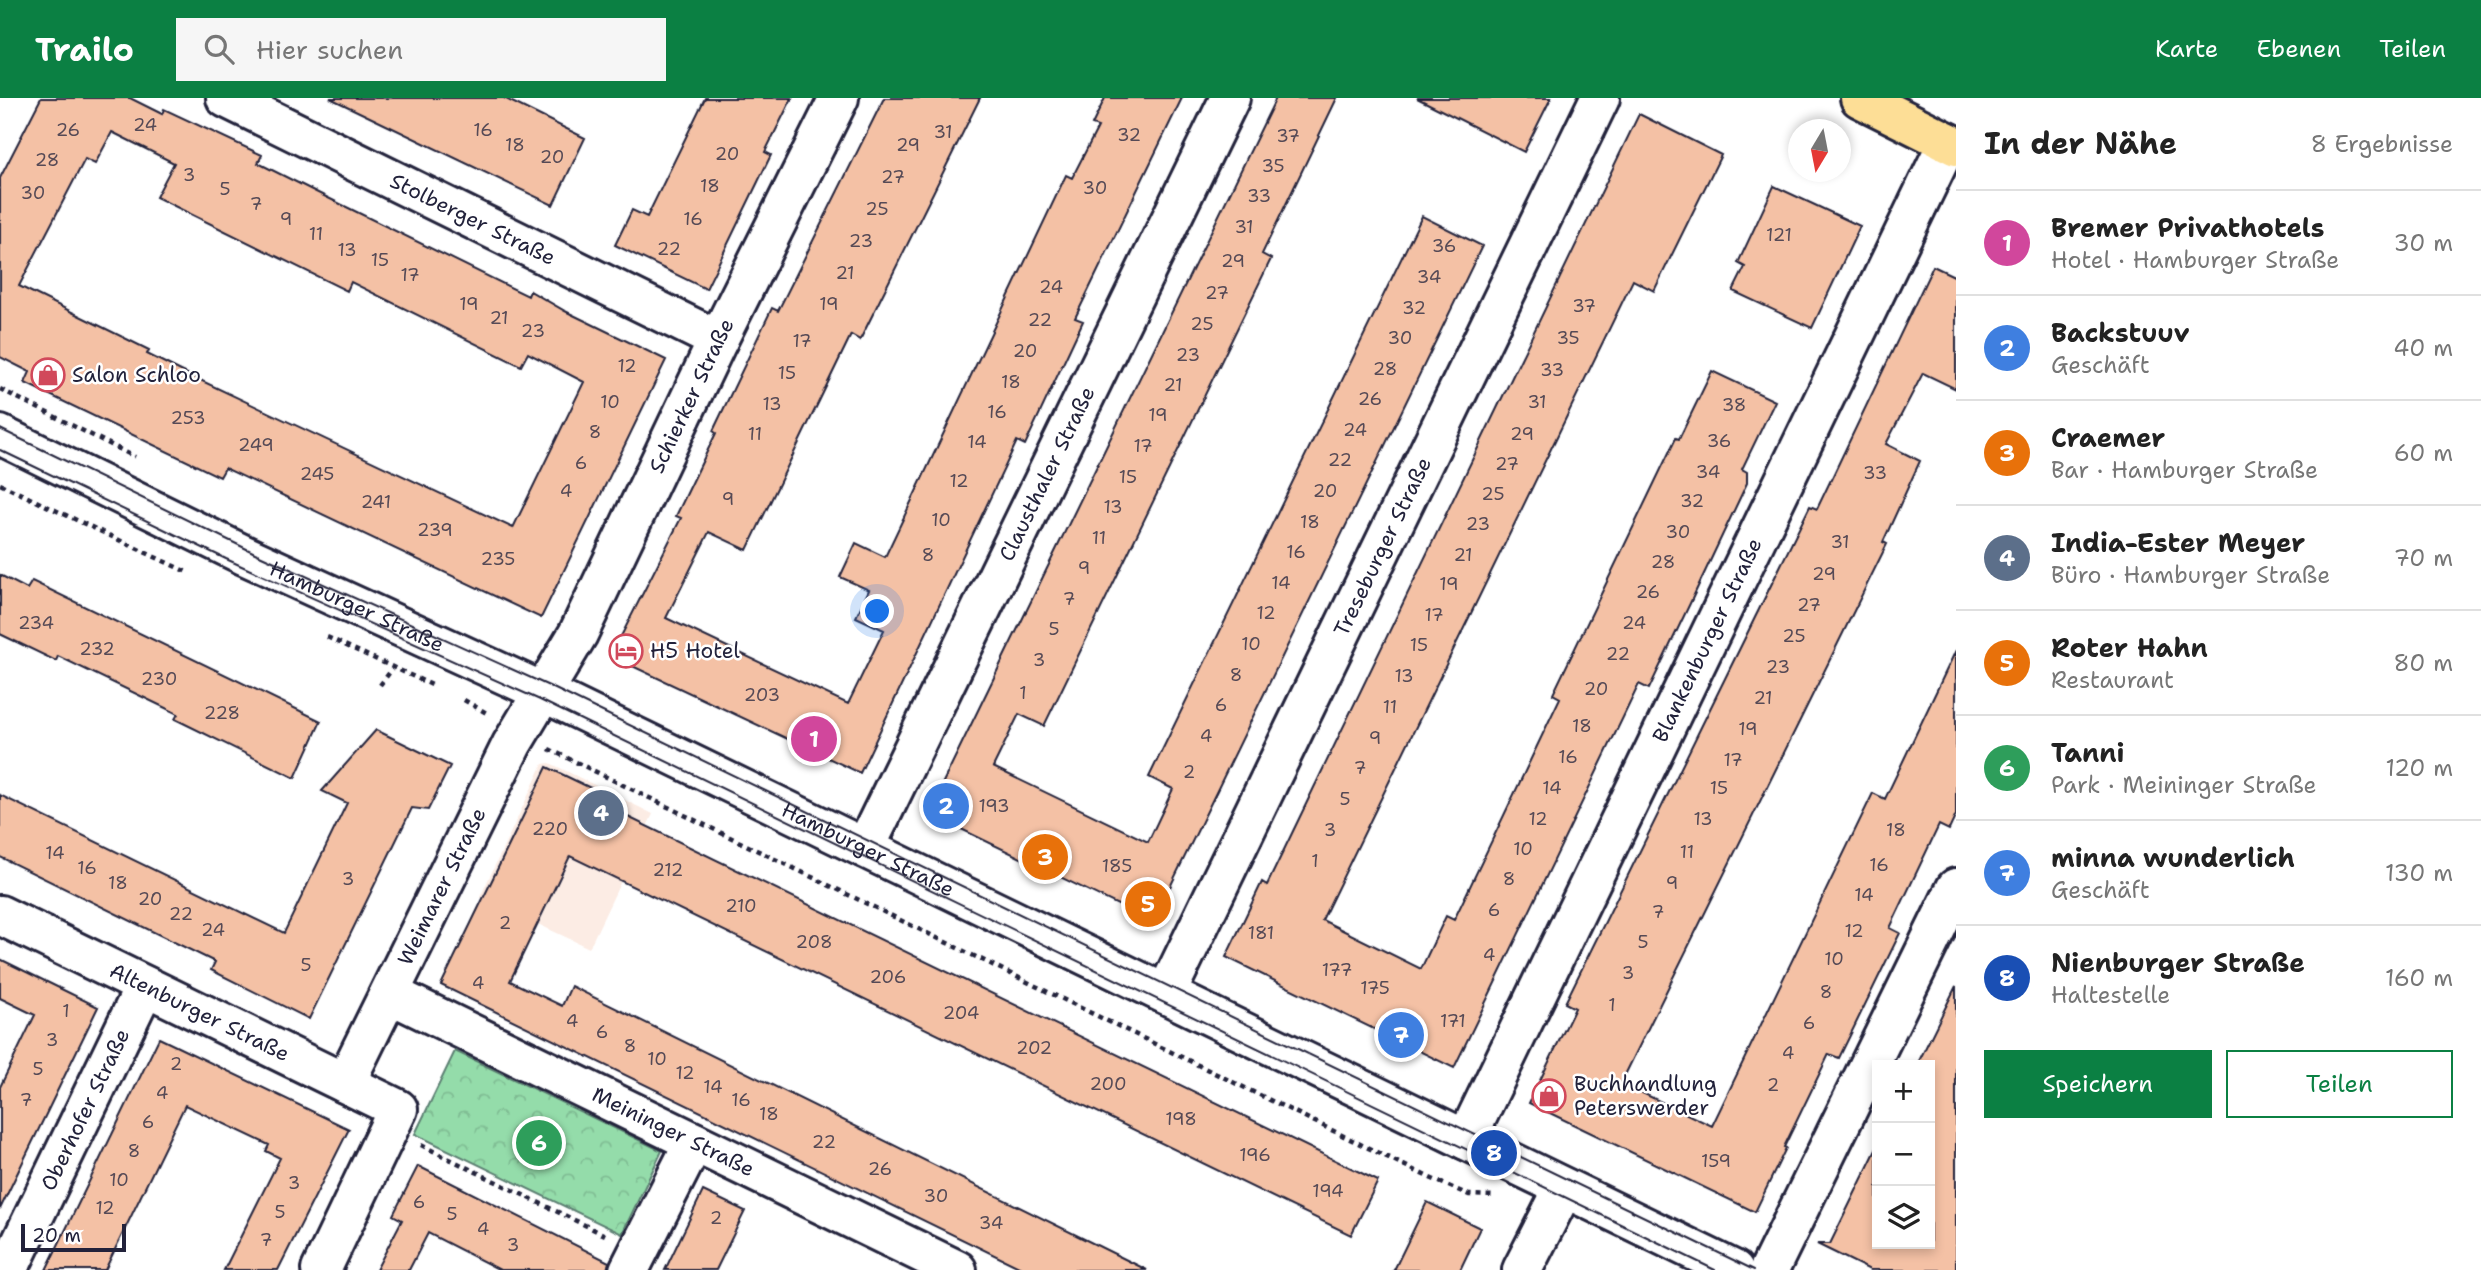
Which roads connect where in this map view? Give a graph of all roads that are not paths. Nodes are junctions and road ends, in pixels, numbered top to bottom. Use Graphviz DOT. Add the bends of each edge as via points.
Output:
graph roads {
  1 [pos="226,98"];
  2 [pos="839,98"];
  3 [pos="1230,98"];
  4 [pos="1600,98"];
  5 [pos="1860,98"];
  6 [pos="1952,144"];
  7 [pos="718,341"];
  8 [pos="0,435"];
  9 [pos="545,693"];
  10 [pos="865,848"];
  11 [pos="1956,887"];
  12 [pos="0,915"];
  13 [pos="145,986"];
  14 [pos="390,993"];
  15 [pos="1166,994"];
  16 [pos="345,1083"];
  17 [pos="1466,1140"];
  18 [pos="694,1142"];
  19 [pos="1564,1188"];
  20 [pos="911,1260"];
  21 [pos="633,1261"];
  22 [pos="8,1270"];
  23 [pos="321,1270"];
  24 [pos="957,1270"];
  25 [pos="1522,1270"];
  26 [pos="1734,1270"];
  27 [pos="1769,1270"];
  1 -- 7 [label="street, Stolberger Straße"];
  2 -- 7 [label="street, Schierker Straße"];
  3 -- 10 [label="street, Clausthaler Straße"];
  4 -- 15 [label="street, Treseburger Straße"];
  5 -- 6 [label="main road"];
  6 -- 17 [label="street, Blankenburger Straße"];
  7 -- 9 [label="street, Schierker Straße" via="578,634"];
  8 -- 9 [label="street, Hamburger Straße" via="244,555"];
  9 -- 10 [label="street, Hamburger Straße"];
  9 -- 14 [label="street, Weimarer Straße" via="520,733"];
  10 -- 15 [label="street, Hamburger Straße"];
  11 -- 27 [label="street"];
  12 -- 13 [label="street, Altenburger Straße"];
  13 -- 16 [label="street, Altenburger Straße"];
  13 -- 22 [label="street, Oberhofer Straße"];
  14 -- 16 [label="street, Weimarer Straße"];
  14 -- 18 [label="street, Meininger Straße"];
  15 -- 17 [label="street, Hamburger Straße"];
  16 -- 23 [label="street, Altenburger Straße" via="394,1119"];
  17 -- 19 [label="street, Hamburger Straße"];
  18 -- 20 [label="street, Meininger Straße"];
  18 -- 21 [label="street"];
  19 -- 25 [label="street"];
  19 -- 26 [label="street, Hamburger Straße"];
  20 -- 24 [label="street, Meininger Straße"];
}
